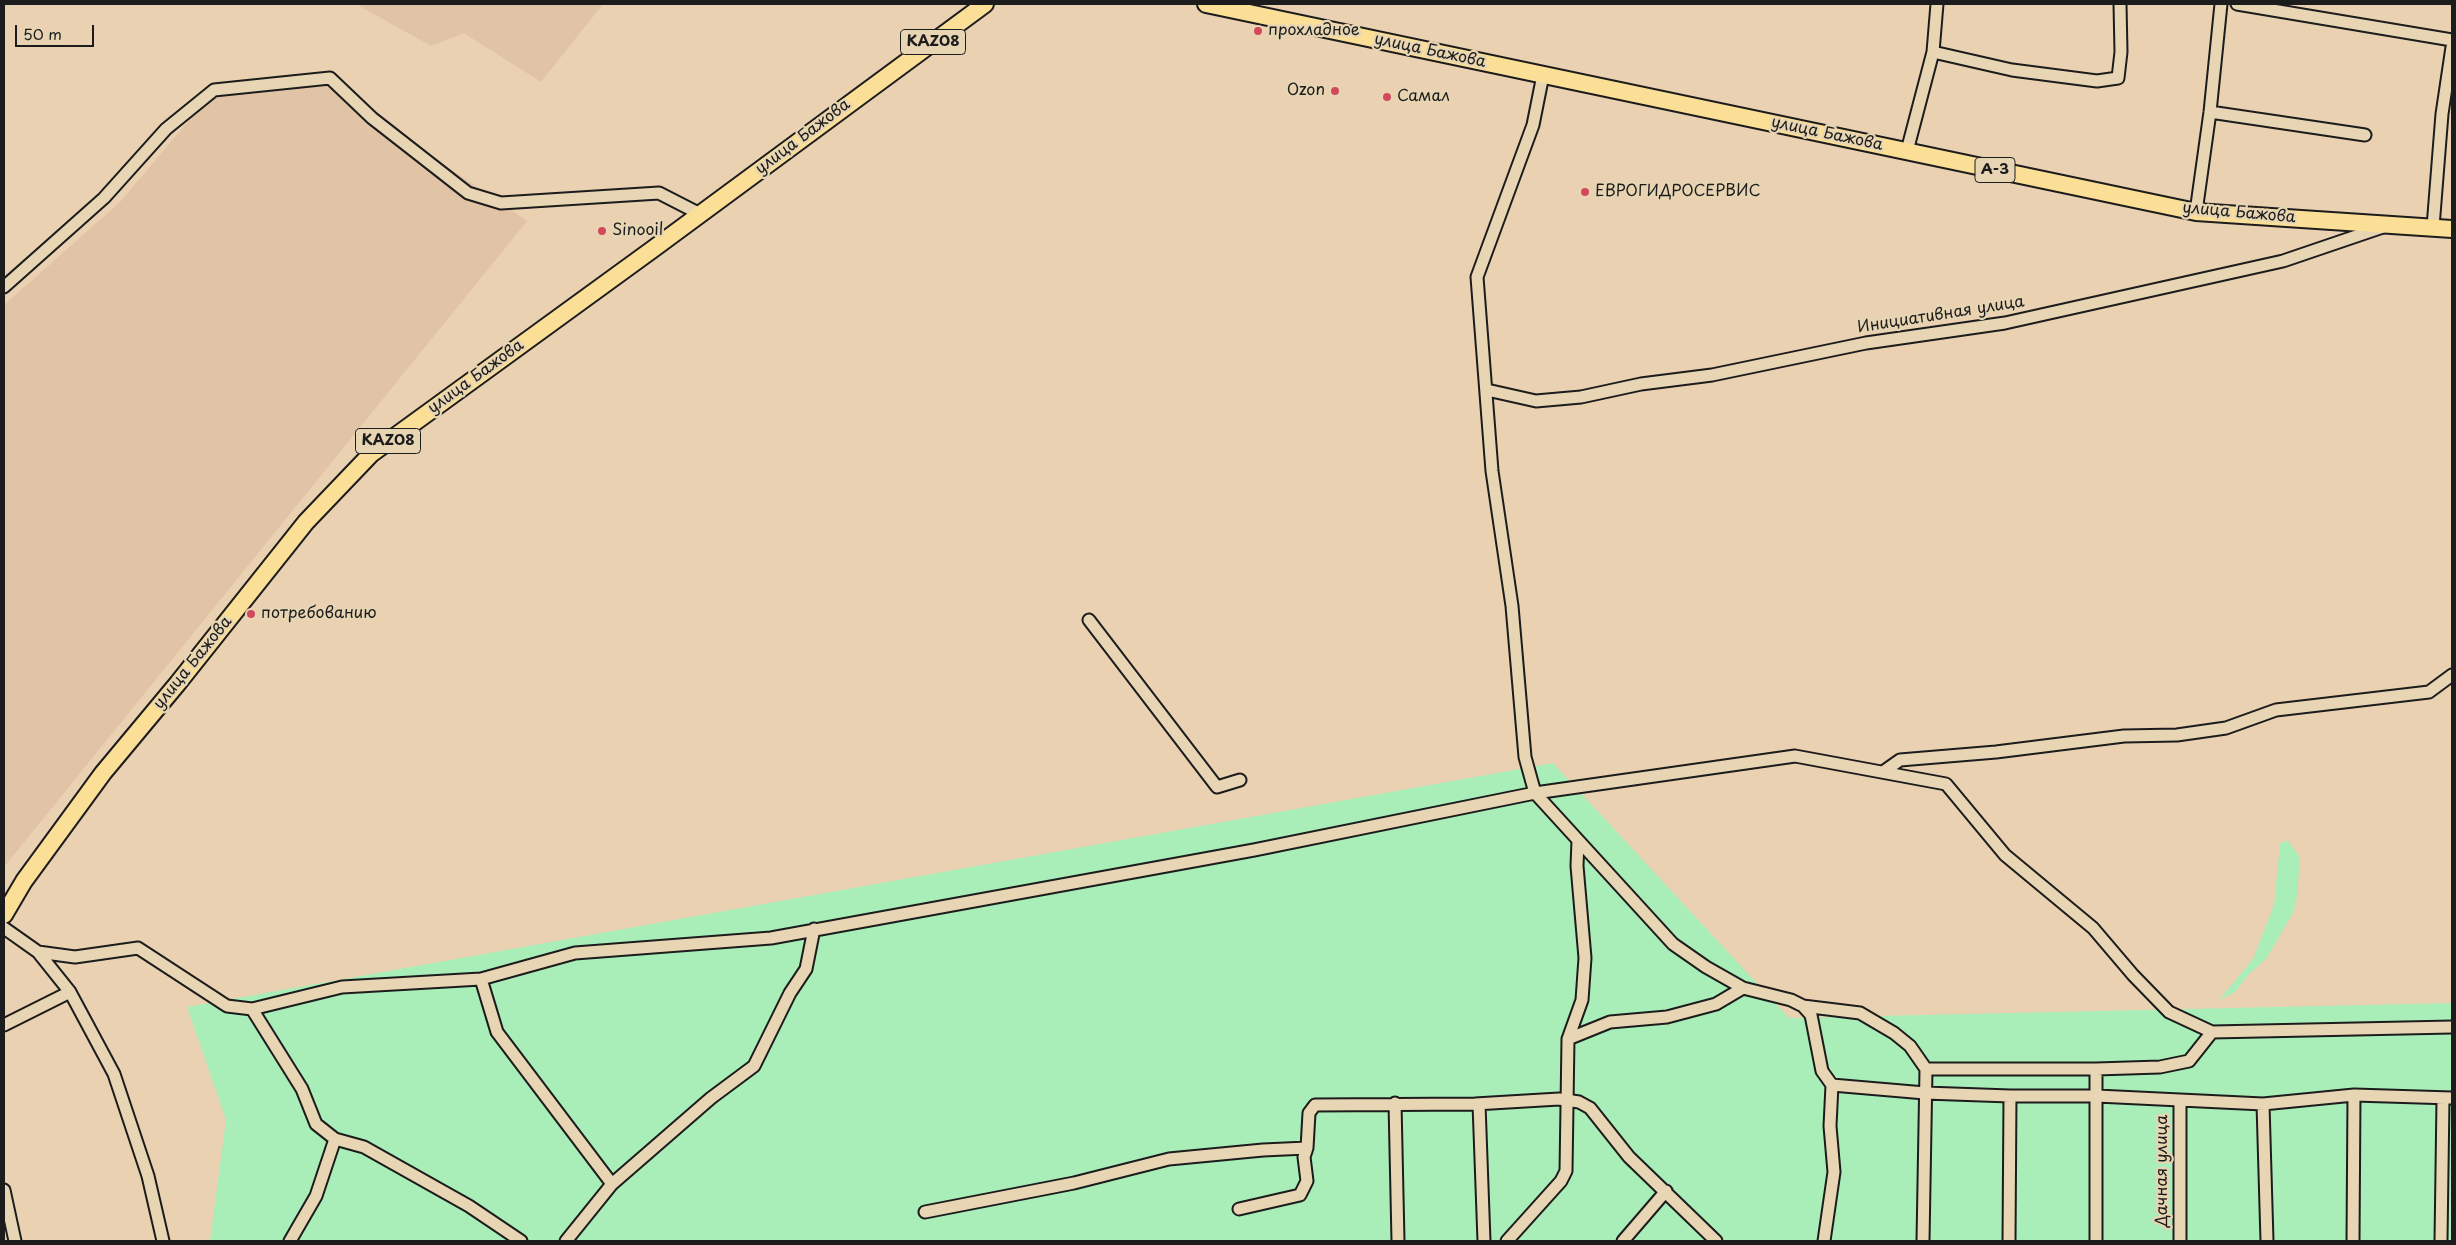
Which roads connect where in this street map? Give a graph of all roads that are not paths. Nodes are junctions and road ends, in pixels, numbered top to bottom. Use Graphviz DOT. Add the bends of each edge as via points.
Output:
graph roads {
  1 [pos="985,4"];
  2 [pos="1206,4"];
  3 [pos="1937,4"];
  4 [pos="2120,4"];
  5 [pos="2220,4"];
  6 [pos="2237,4"];
  7 [pos="2452,40"];
  8 [pos="2452,47"];
  9 [pos="1933,52"];
  10 [pos="1543,75"];
  11 [pos="2210,112"];
  12 [pos="2447,114"];
  13 [pos="2365,134"];
  14 [pos="1907,151"];
  15 [pos="2196,212"];
  16 [pos="700,214"];
  17 [pos="2394,224"];
  18 [pos="2433,227"];
  19 [pos="2452,229"];
  20 [pos="4,287"];
  21 [pos="1486,390"];
  22 [pos="1089,620"];
  23 [pos="2452,675"];
  24 [pos="1883,772"];
  25 [pos="1240,780"];
  26 [pos="1535,793"];
  27 [pos="1578,840"];
  28 [pos="4,915"];
  29 [pos="4,928"];
  30 [pos="814,929"];
  31 [pos="38,952"];
  32 [pos="481,979"];
  33 [pos="1743,988"];
  34 [pos="70,992"];
  35 [pos="1803,1006"];
  36 [pos="252,1009"];
  37 [pos="4,1025"];
  38 [pos="2452,1027"];
  39 [pos="2212,1032"];
  40 [pos="1568,1039"];
  41 [pos="1926,1069"];
  42 [pos="2096,1069"];
  43 [pos="1832,1085"];
  44 [pos="1925,1092"];
  45 [pos="2010,1096"];
  46 [pos="2097,1096"];
  47 [pos="2354,1096"];
  48 [pos="2448,1099"];
  49 [pos="1568,1100"];
  50 [pos="2180,1100"];
  51 [pos="1395,1103"];
  52 [pos="1480,1104"];
  53 [pos="2263,1104"];
  54 [pos="335,1139"];
  55 [pos="1307,1148"];
  56 [pos="612,1184"];
  57 [pos="4,1190"];
  58 [pos="1666,1191"];
  59 [pos="1239,1209"];
  60 [pos="925,1212"];
  61 [pos="15,1241"];
  62 [pos="163,1241"];
  63 [pos="290,1241"];
  64 [pos="521,1241"];
  65 [pos="566,1241"];
  66 [pos="1398,1241"];
  67 [pos="1484,1241"];
  68 [pos="1508,1241"];
  69 [pos="1623,1241"];
  70 [pos="1716,1241"];
  71 [pos="1824,1241"];
  72 [pos="1923,1241"];
  73 [pos="2010,1241"];
  74 [pos="2096,1241"];
  75 [pos="2180,1241"];
  76 [pos="2267,1241"];
  77 [pos="2353,1241"];
  78 [pos="2441,1241"];
  1 -- 16 [label="highway, улица Бажова / KAZ08"];
  2 -- 10 [label="highway, улица Бажова"];
  3 -- 9 [label="street"];
  4 -- 9 [label="street" via="2118,78 2097,81 2012,70"];
  5 -- 11 [label="street"];
  6 -- 7 [label="street"];
  8 -- 12 [label="street"];
  9 -- 14 [label="street"];
  10 -- 14 [label="highway, улица Бажова / A-3"];
  10 -- 21 [label="street" via="1533,125 1477,277"];
  11 -- 13 [label="street"];
  11 -- 15 [label="street"];
  12 -- 18 [label="street"];
  14 -- 15 [label="highway, улица Бажова / A-3"];
  15 -- 17 [label="highway, улица Бажова / A-3"];
  16 -- 20 [label="street" via="660,193 501,203 468,193 372,118 330,78 214,90 166,129 104,198"];
  16 -- 28 [label="highway, улица Бажова / KAZ08" via="371,454 342,482 103,773 24,881"];
  17 -- 18 [label="highway, улица Бажова / A-3"];
  17 -- 21 [label="street, Инициативная улица" via="2283,260 2005,323 1866,343 1712,375 1581,396 1536,401"];
  18 -- 19 [label="highway, улица Бажова / A-3"];
  21 -- 26 [label="street" via="1492,470 1512,606 1525,757"];
  22 -- 25 [label="street" via="1217,787"];
  23 -- 24 [label="street" via="2429,692 2276,710 2226,728 1900,760"];
  24 -- 26 [label="street" via="1795,756"];
  24 -- 39 [label="street" via="1946,784 2005,855 2093,928 2169,1012"];
  26 -- 27 [label="street"];
  26 -- 30 [label="street" via="1244,851"];
  27 -- 33 [label="street" via="1673,944"];
  27 -- 40 [label="street" via="1576,866 1585,958 1582,1000"];
  29 -- 31 [label="street"];
  30 -- 32 [label="street" via="771,938 575,953"];
  30 -- 56 [label="street" via="806,969 790,993 754,1066 711,1098"];
  31 -- 34 [label="street"];
  31 -- 36 [label="street" via="75,958 138,948 227,1006"];
  32 -- 36 [label="street" via="342,987"];
  32 -- 56 [label="street" via="497,1032"];
  33 -- 35 [label="street"];
  33 -- 40 [label="street" via="1716,1004 1666,1017 1610,1022"];
  34 -- 37 [label="street"];
  34 -- 62 [label="street" via="114,1074 148,1176"];
  35 -- 41 [label="street" via="1860,1014 1910,1046"];
  35 -- 43 [label="street" via="1811,1016 1822,1071"];
  36 -- 54 [label="street" via="302,1088 316,1124"];
  38 -- 39 [label="street"];
  39 -- 42 [label="street" via="2189,1061"];
  40 -- 49 [label="street"];
  41 -- 42 [label="street"];
  41 -- 44 [label="street"];
  42 -- 46 [label="street"];
  43 -- 44 [label="street"];
  43 -- 71 [label="street" via="1830,1126 1834,1172"];
  44 -- 45 [label="street"];
  44 -- 72 [label="street"];
  45 -- 46 [label="street"];
  45 -- 73 [label="street"];
  46 -- 50 [label="street"];
  46 -- 74 [label="street"];
  47 -- 48 [label="street"];
  47 -- 53 [label="street"];
  47 -- 77 [label="street"];
  48 -- 78 [label="street"];
  49 -- 52 [label="street"];
  49 -- 58 [label="street" via="1590,1108 1629,1157"];
  49 -- 68 [label="street" via="1566,1171 1562,1180"];
  50 -- 53 [label="street"];
  50 -- 75 [label="street, Дачная улица"];
  51 -- 52 [label="street"];
  51 -- 55 [label="street" via="1315,1105 1310,1113"];
  51 -- 66 [label="street"];
  52 -- 67 [label="street"];
  53 -- 76 [label="street"];
  54 -- 63 [label="street" via="316,1196"];
  54 -- 64 [label="street" via="364,1147 469,1206"];
  55 -- 59 [label="street" via="1304,1158 1306,1181 1300,1195"];
  55 -- 60 [label="street" via="1169,1159 1074,1183"];
  56 -- 65 [label="street"];
  57 -- 61 [label="street"];
  58 -- 69 [label="street"];
  58 -- 70 [label="street"];
}
